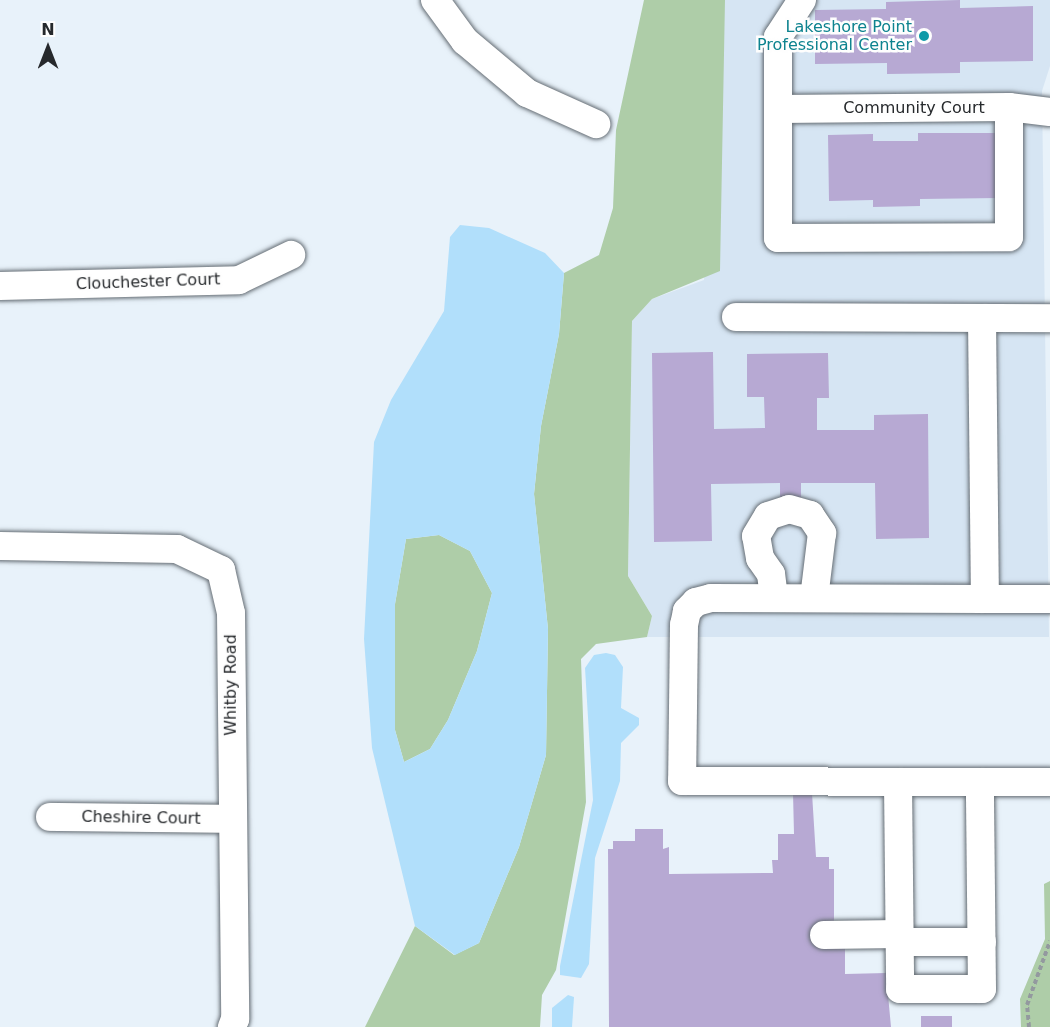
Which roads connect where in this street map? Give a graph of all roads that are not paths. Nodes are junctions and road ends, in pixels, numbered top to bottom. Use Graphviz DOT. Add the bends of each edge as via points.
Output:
graph roads {
  1 [pos="435,0"];
  2 [pos="802,0"];
  3 [pos="1009,107"];
  4 [pos="778,109"];
  5 [pos="1050,112"];
  6 [pos="596,124"];
  7 [pos="291,255"];
  8 [pos="0,286"];
  9 [pos="736,317"];
  10 [pos="982,318"];
  11 [pos="1050,318"];
  12 [pos="0,546"];
  13 [pos="774,598"];
  14 [pos="814,598"];
  15 [pos="985,599"];
  16 [pos="1050,599"];
  17 [pos="898,782"];
  18 [pos="980,782"];
  19 [pos="1050,782"];
  20 [pos="50,817"];
  21 [pos="231,819"];
  22 [pos="824,935"];
  23 [pos="899,938"];
  24 [pos="982,942"];
  25 [pos="232,1027"];
  1 -- 6 [label="street" via="465,41 526,93"];
  2 -- 4 [label="street" via="778,37"];
  3 -- 4 [label="street, Community Court"];
  3 -- 4 [label="street" via="1009,237 778,238"];
  3 -- 5 [label="street, Community Court"];
  7 -- 8 [label="street, Clouchester Court" via="239,280"];
  9 -- 10 [label="street"];
  10 -- 11 [label="street"];
  10 -- 15 [label="street"];
  12 -- 21 [label="street, Whitby Road" via="177,549 221,570 231,613"];
  13 -- 14 [label="street"];
  13 -- 14 [label="street" via="771,574 760,558 756,536 768,516 789,509 810,515 822,533"];
  13 -- 17 [label="street" via="711,598 696,602 687,611 682,781"];
  14 -- 15 [label="street"];
  15 -- 16 [label="street"];
  17 -- 18 [label="street"];
  17 -- 23 [label="street"];
  18 -- 19 [label="street"];
  18 -- 24 [label="street"];
  20 -- 21 [label="street, Cheshire Court"];
  21 -- 25 [label="street, Whitby Road" via="235,1019"];
  22 -- 23 [label="street"];
  23 -- 24 [label="street"];
  23 -- 24 [label="street" via="900,989 982,989"];
}
